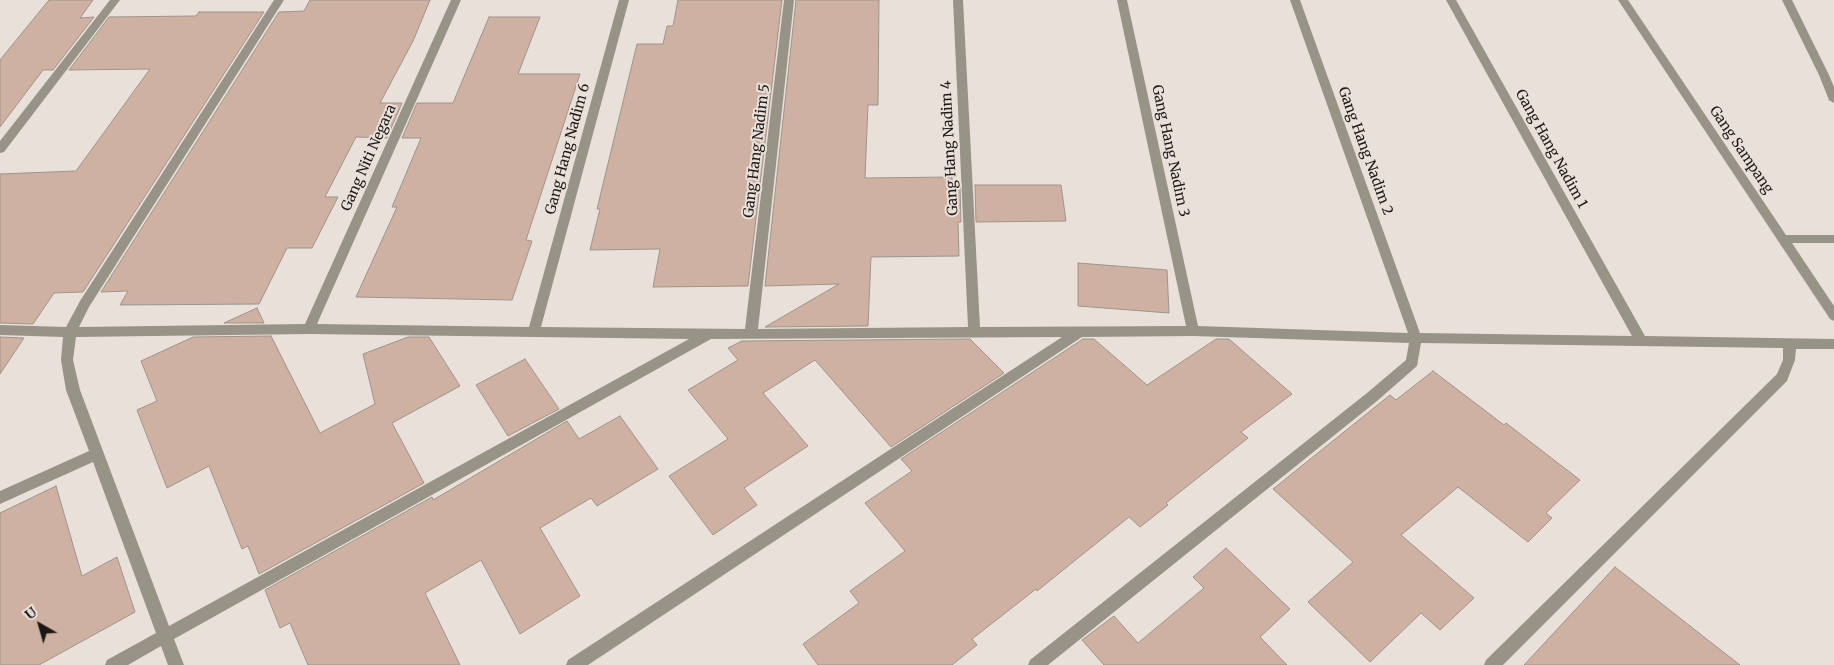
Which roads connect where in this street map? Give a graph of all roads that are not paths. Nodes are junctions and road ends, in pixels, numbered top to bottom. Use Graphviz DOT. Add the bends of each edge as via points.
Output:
graph roads {
  1 [pos="115,0"];
  2 [pos="279,0"];
  3 [pos="456,0"];
  4 [pos="624,0"];
  5 [pos="958,0"];
  6 [pos="1122,0"];
  7 [pos="1294,0"];
  8 [pos="1451,0"];
  9 [pos="1623,0"];
  10 [pos="1787,0"];
  11 [pos="789,3"];
  12 [pos="1834,100"];
  13 [pos="0,149"];
  14 [pos="1782,239"];
  15 [pos="1834,239"];
  16 [pos="1834,316"];
  17 [pos="309,329"];
  18 [pos="0,330"];
  19 [pos="534,331"];
  20 [pos="974,331"];
  21 [pos="70,332"];
  22 [pos="751,332"];
  23 [pos="1080,332"];
  24 [pos="1193,332"];
  25 [pos="708,334"];
  26 [pos="1416,338"];
  27 [pos="1641,340"];
  28 [pos="1790,343"];
  29 [pos="1834,344"];
  30 [pos="96,454"];
  31 [pos="0,498"];
  32 [pos="165,636"];
  33 [pos="113,665"];
  34 [pos="176,665"];
  35 [pos="574,665"];
  36 [pos="1036,665"];
  37 [pos="1492,665"];
  1 -- 13 [label="street"];
  2 -- 21 [label="street" via="84,304"];
  3 -- 17 [label="street, Gang Niti Negara"];
  4 -- 19 [label="street, Gang Hang Nadim 6"];
  5 -- 20 [label="street, Gang Hang Nadim 4"];
  6 -- 24 [label="street, Gang Hang Nadim 3"];
  7 -- 26 [label="street, Gang Hang Nadim 2"];
  8 -- 27 [label="street, Gang Hang Nadim 1"];
  9 -- 14 [label="street, Gang Sampang"];
  10 -- 12 [label="street"];
  11 -- 22 [label="street, Gang Hang Nadim 5"];
  14 -- 15 [label="street"];
  14 -- 16 [label="street, Gang Sampang"];
  17 -- 19 [label="street"];
  17 -- 21 [label="street"];
  18 -- 21 [label="street"];
  19 -- 25 [label="street"];
  20 -- 22 [label="street"];
  20 -- 23 [label="street"];
  21 -- 30 [label="street" via="67,360 73,390"];
  22 -- 25 [label="street"];
  23 -- 24 [label="street"];
  23 -- 35 [label="street"];
  24 -- 26 [label="street"];
  25 -- 32 [label="street"];
  26 -- 27 [label="street"];
  26 -- 36 [label="street" via="1412,362 1378,392"];
  27 -- 28 [label="street"];
  28 -- 29 [label="street"];
  28 -- 37 [label="street" via="1789,360 1782,377"];
  30 -- 31 [label="street"];
  30 -- 32 [label="street"];
  32 -- 33 [label="street"];
  32 -- 34 [label="street"];
}
